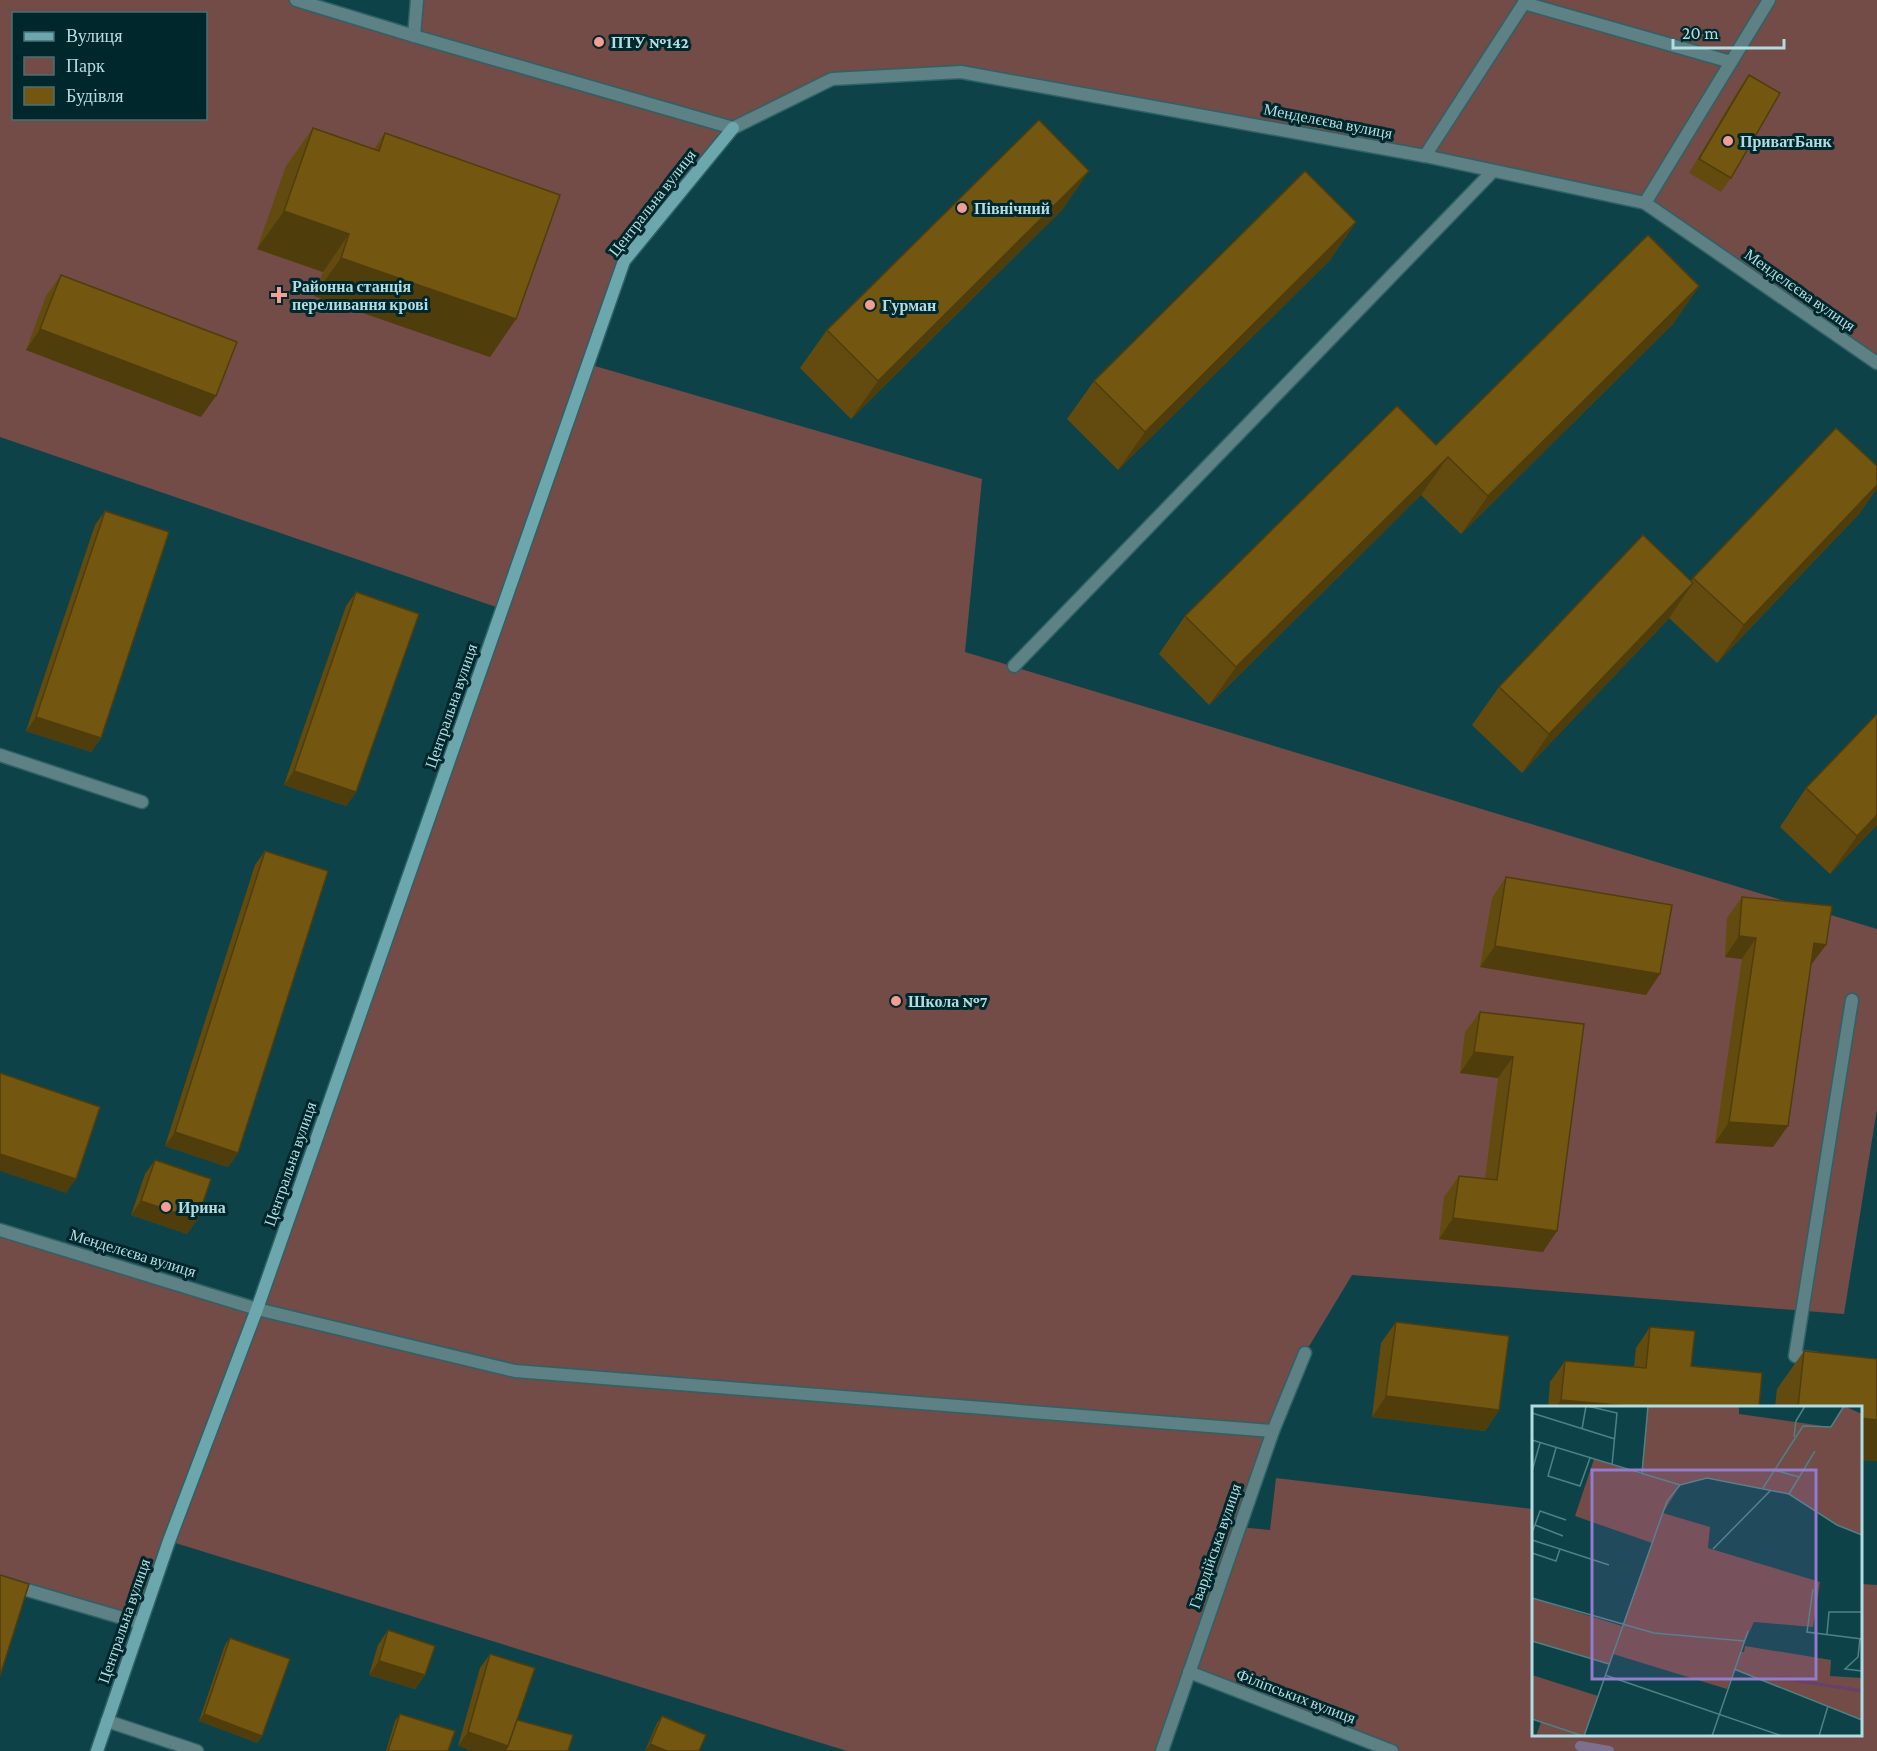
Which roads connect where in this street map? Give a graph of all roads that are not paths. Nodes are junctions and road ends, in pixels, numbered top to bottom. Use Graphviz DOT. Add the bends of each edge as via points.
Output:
graph roads {
  1 [pos="296,0"];
  2 [pos="417,0"];
  3 [pos="1769,0"];
  4 [pos="1525,1"];
  5 [pos="414,36"];
  6 [pos="1731,62"];
  7 [pos="732,128"];
  8 [pos="1425,156"];
  9 [pos="1493,171"];
  10 [pos="1645,203"];
  11 [pos="1877,363"];
  12 [pos="1014,666"];
  13 [pos="0,755"];
  14 [pos="142,802"];
  15 [pos="1852,1000"];
  16 [pos="0,1230"];
  17 [pos="257,1309"];
  18 [pos="1305,1353"];
  19 [pos="1830,1360"];
  20 [pos="1273,1431"];
  21 [pos="0,1582"];
  22 [pos="140,1623"];
  23 [pos="1189,1672"];
  24 [pos="107,1721"];
  25 [pos="97,1751"];
  26 [pos="197,1751"];
  27 [pos="1162,1751"];
  28 [pos="1392,1751"];
  1 -- 5 [label="street"];
  2 -- 5 [label="street"];
  3 -- 6 [label="street"];
  4 -- 6 [label="street"];
  4 -- 8 [label="street"];
  5 -- 7 [label="street"];
  6 -- 10 [label="street"];
  7 -- 8 [label="street, Менделєєва вулиця" via="832,79 961,72"];
  7 -- 17 [label="main road, Центральна вулиця" via="624,261"];
  8 -- 9 [label="street, Менделєєва вулиця"];
  9 -- 10 [label="street, Менделєєва вулиця"];
  9 -- 12 [label="street"];
  10 -- 11 [label="street, Менделєєва вулиця"];
  13 -- 14 [label="street"];
  15 -- 19 [label="street" via="1795,1356"];
  16 -- 17 [label="street, Менделєєва вулиця"];
  17 -- 20 [label="street, Менделєєва вулиця" via="514,1371"];
  17 -- 22 [label="main road, Центральна вулиця"];
  18 -- 20 [label="street, Гвардійська вулиця"];
  20 -- 23 [label="street, Гвардійська вулиця"];
  21 -- 22 [label="street"];
  22 -- 24 [label="main road, Центральна вулиця"];
  23 -- 27 [label="street, Гвардійська вулиця"];
  23 -- 28 [label="street, Філіпських вулиця"];
  24 -- 25 [label="main road, Центральна вулиця"];
  24 -- 26 [label="street"];
}
